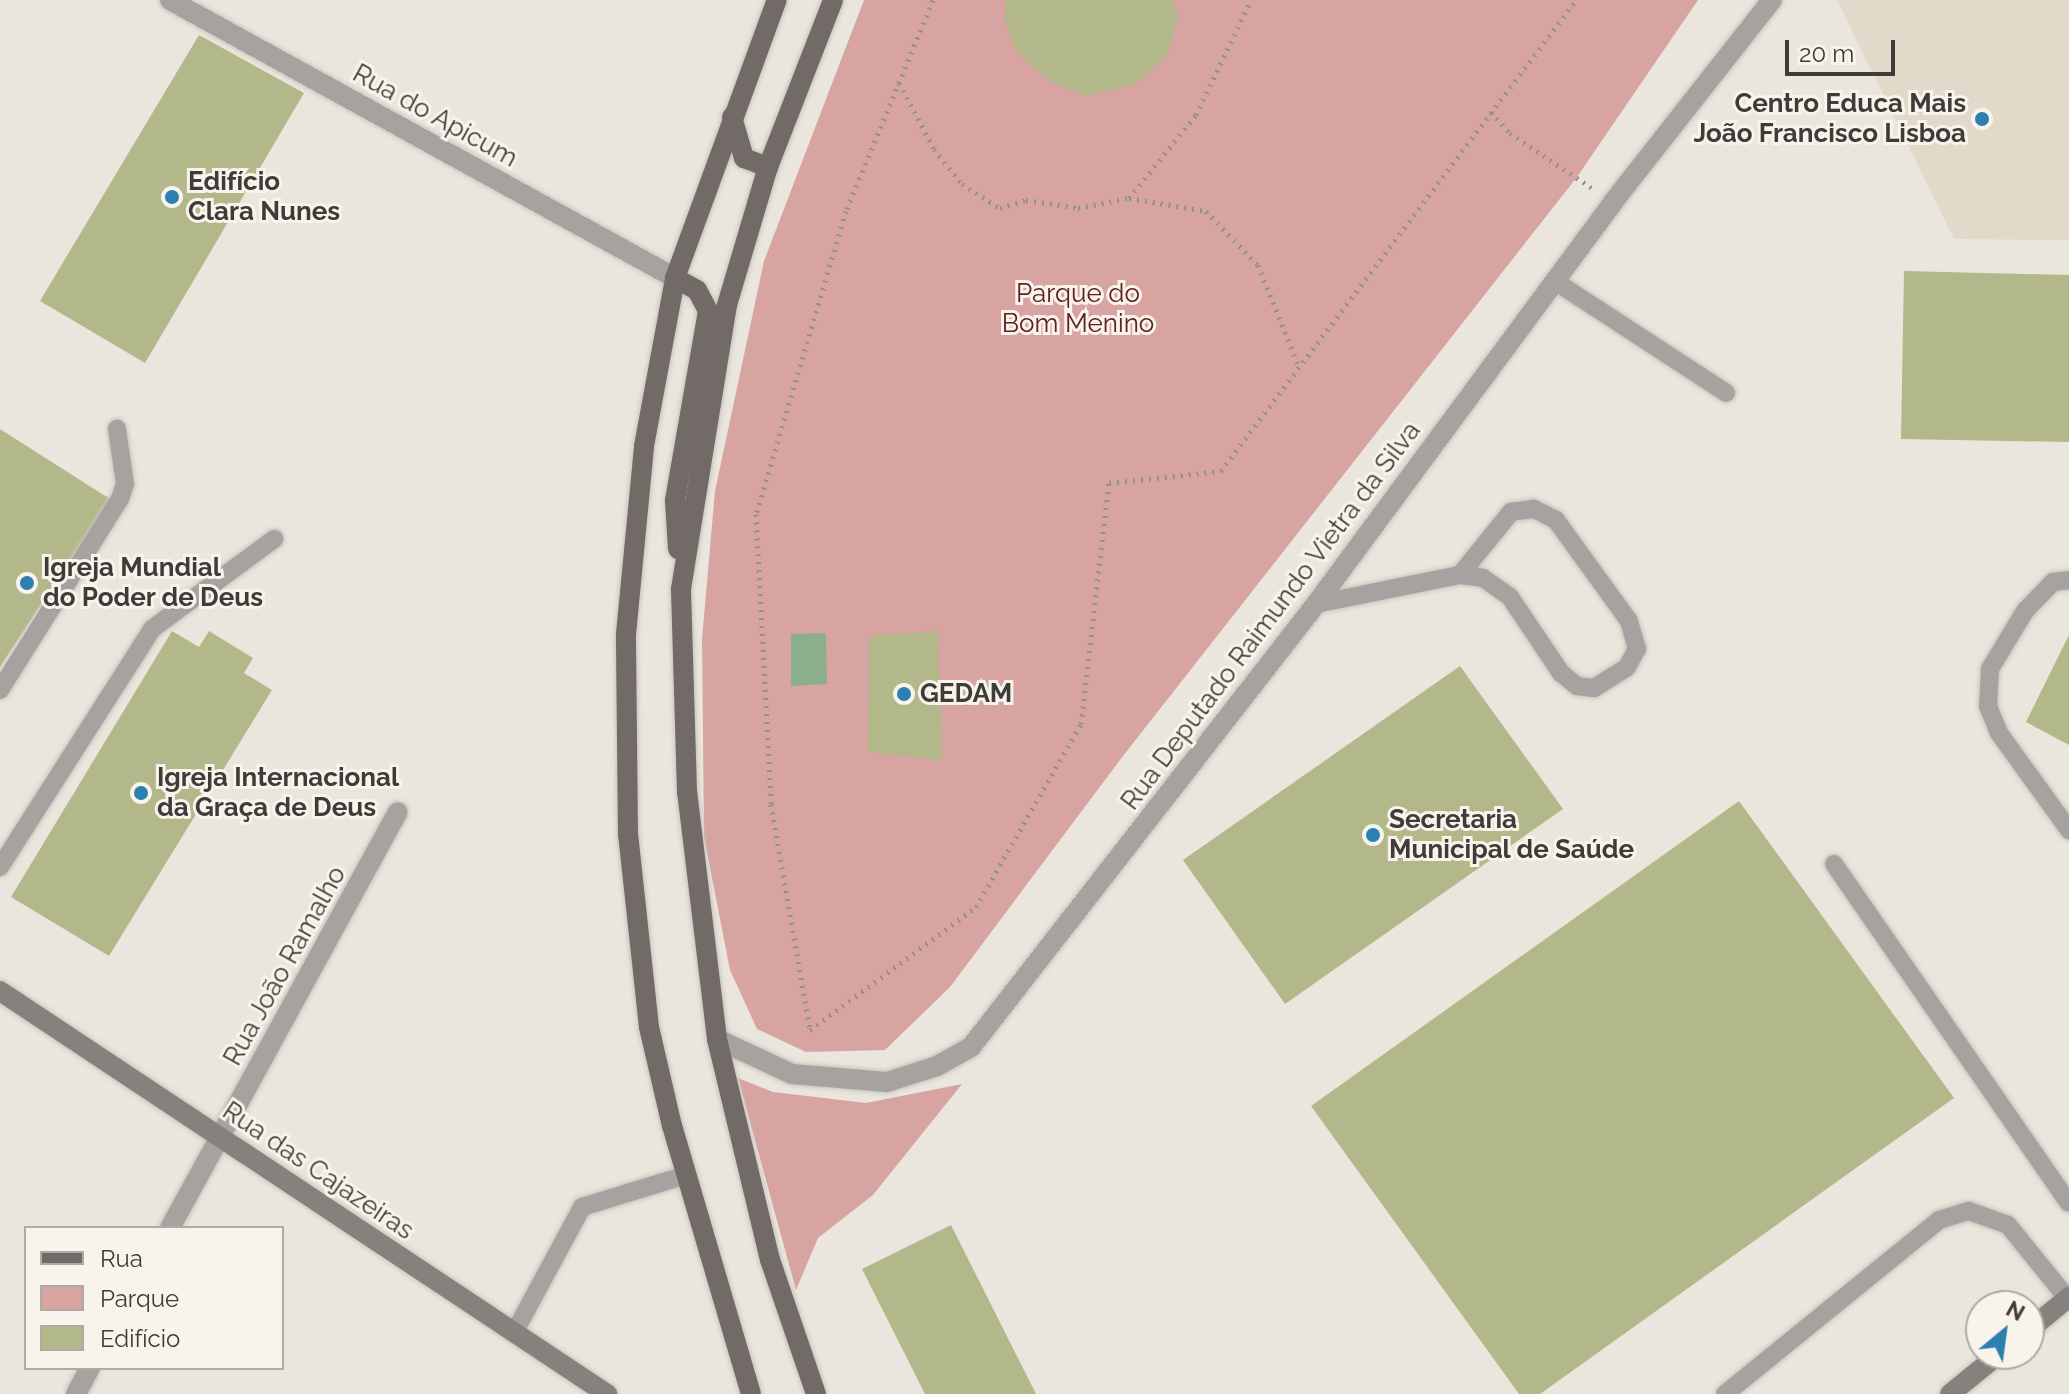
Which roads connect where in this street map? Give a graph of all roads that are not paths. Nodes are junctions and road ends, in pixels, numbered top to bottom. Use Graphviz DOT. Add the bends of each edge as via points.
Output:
graph roads {
  1 [pos="170,0"];
  2 [pos="777,0"];
  3 [pos="833,0"];
  4 [pos="1772,0"];
  5 [pos="732,113"];
  6 [pos="768,167"];
  7 [pos="675,278"];
  8 [pos="1556,282"];
  9 [pos="1726,393"];
  10 [pos="117,429"];
  11 [pos="274,539"];
  12 [pos="1460,575"];
  13 [pos="2069,580"];
  14 [pos="681,589"];
  15 [pos="1316,604"];
  16 [pos="0,690"];
  17 [pos="398,812"];
  18 [pos="2069,830"];
  19 [pos="1834,864"];
  20 [pos="0,867"];
  21 [pos="0,991"];
  22 [pos="717,1039"];
  23 [pos="221,1138"];
  24 [pos="686,1175"];
  25 [pos="2069,1203"];
  26 [pos="171,1226"];
  27 [pos="2068,1298"];
  28 [pos="2045,1317"];
  29 [pos="514,1333"];
  30 [pos="89,1370"];
  31 [pos="1979,1370"];
  32 [pos="76,1394"];
  33 [pos="607,1394"];
  34 [pos="751,1394"];
  35 [pos="816,1394"];
  36 [pos="1725,1394"];
  37 [pos="1950,1394"];
  1 -- 7 [label="street, Rua do Apicum"];
  2 -- 5 [label="main road"];
  3 -- 6 [label="main road"];
  4 -- 8 [label="street, Rua Deputado Raimundo Vietra da Silva"];
  5 -- 6 [label="main road" via="744,158"];
  5 -- 7 [label="main road"];
  6 -- 14 [label="main road" via="727,305"];
  7 -- 14 [label="main road" via="697,290 708,311 675,501"];
  7 -- 24 [label="main road" via="644,446 629,603 628,804 649,1027"];
  8 -- 9 [label="lane"];
  8 -- 15 [label="street, Rua Deputado Raimundo Vietra da Silva"];
  10 -- 16 [label="lane" via="125,484 120,499"];
  11 -- 20 [label="lane" via="152,629"];
  12 -- 12 [label="lane" via="1483,578 1510,597 1561,673 1577,686 1594,688 1627,667 1637,649 1629,621 1556,520 1534,509 1511,512"];
  12 -- 15 [label="lane"];
  13 -- 18 [label="lane" via="2053,582 2025,611 1990,669 1988,706 1999,733"];
  14 -- 22 [label="main road" via="687,792"];
  15 -- 22 [label="street, Rua Deputado Raimundo Vietra da Silva" via="971,1047 937,1066 887,1082 792,1074"];
  17 -- 23 [label="street, Rua João Ramalho"];
  19 -- 25 [label="lane"];
  21 -- 23 [label="main road, Rua das Cajazeiras"];
  22 -- 35 [label="main road" via="770,1260"];
  23 -- 26 [label="street, Rua João Ramalho"];
  23 -- 29 [label="main road, Rua das Cajazeiras"];
  24 -- 29 [label="lane" via="582,1207"];
  24 -- 34 [label="main road"];
  27 -- 28 [label="main road"];
  27 -- 36 [label="lane" via="2008,1225 1969,1211 1939,1220"];
  29 -- 33 [label="main road, Rua das Cajazeiras"];
  30 -- 32 [label="street"];
  31 -- 37 [label="main road"];
}
